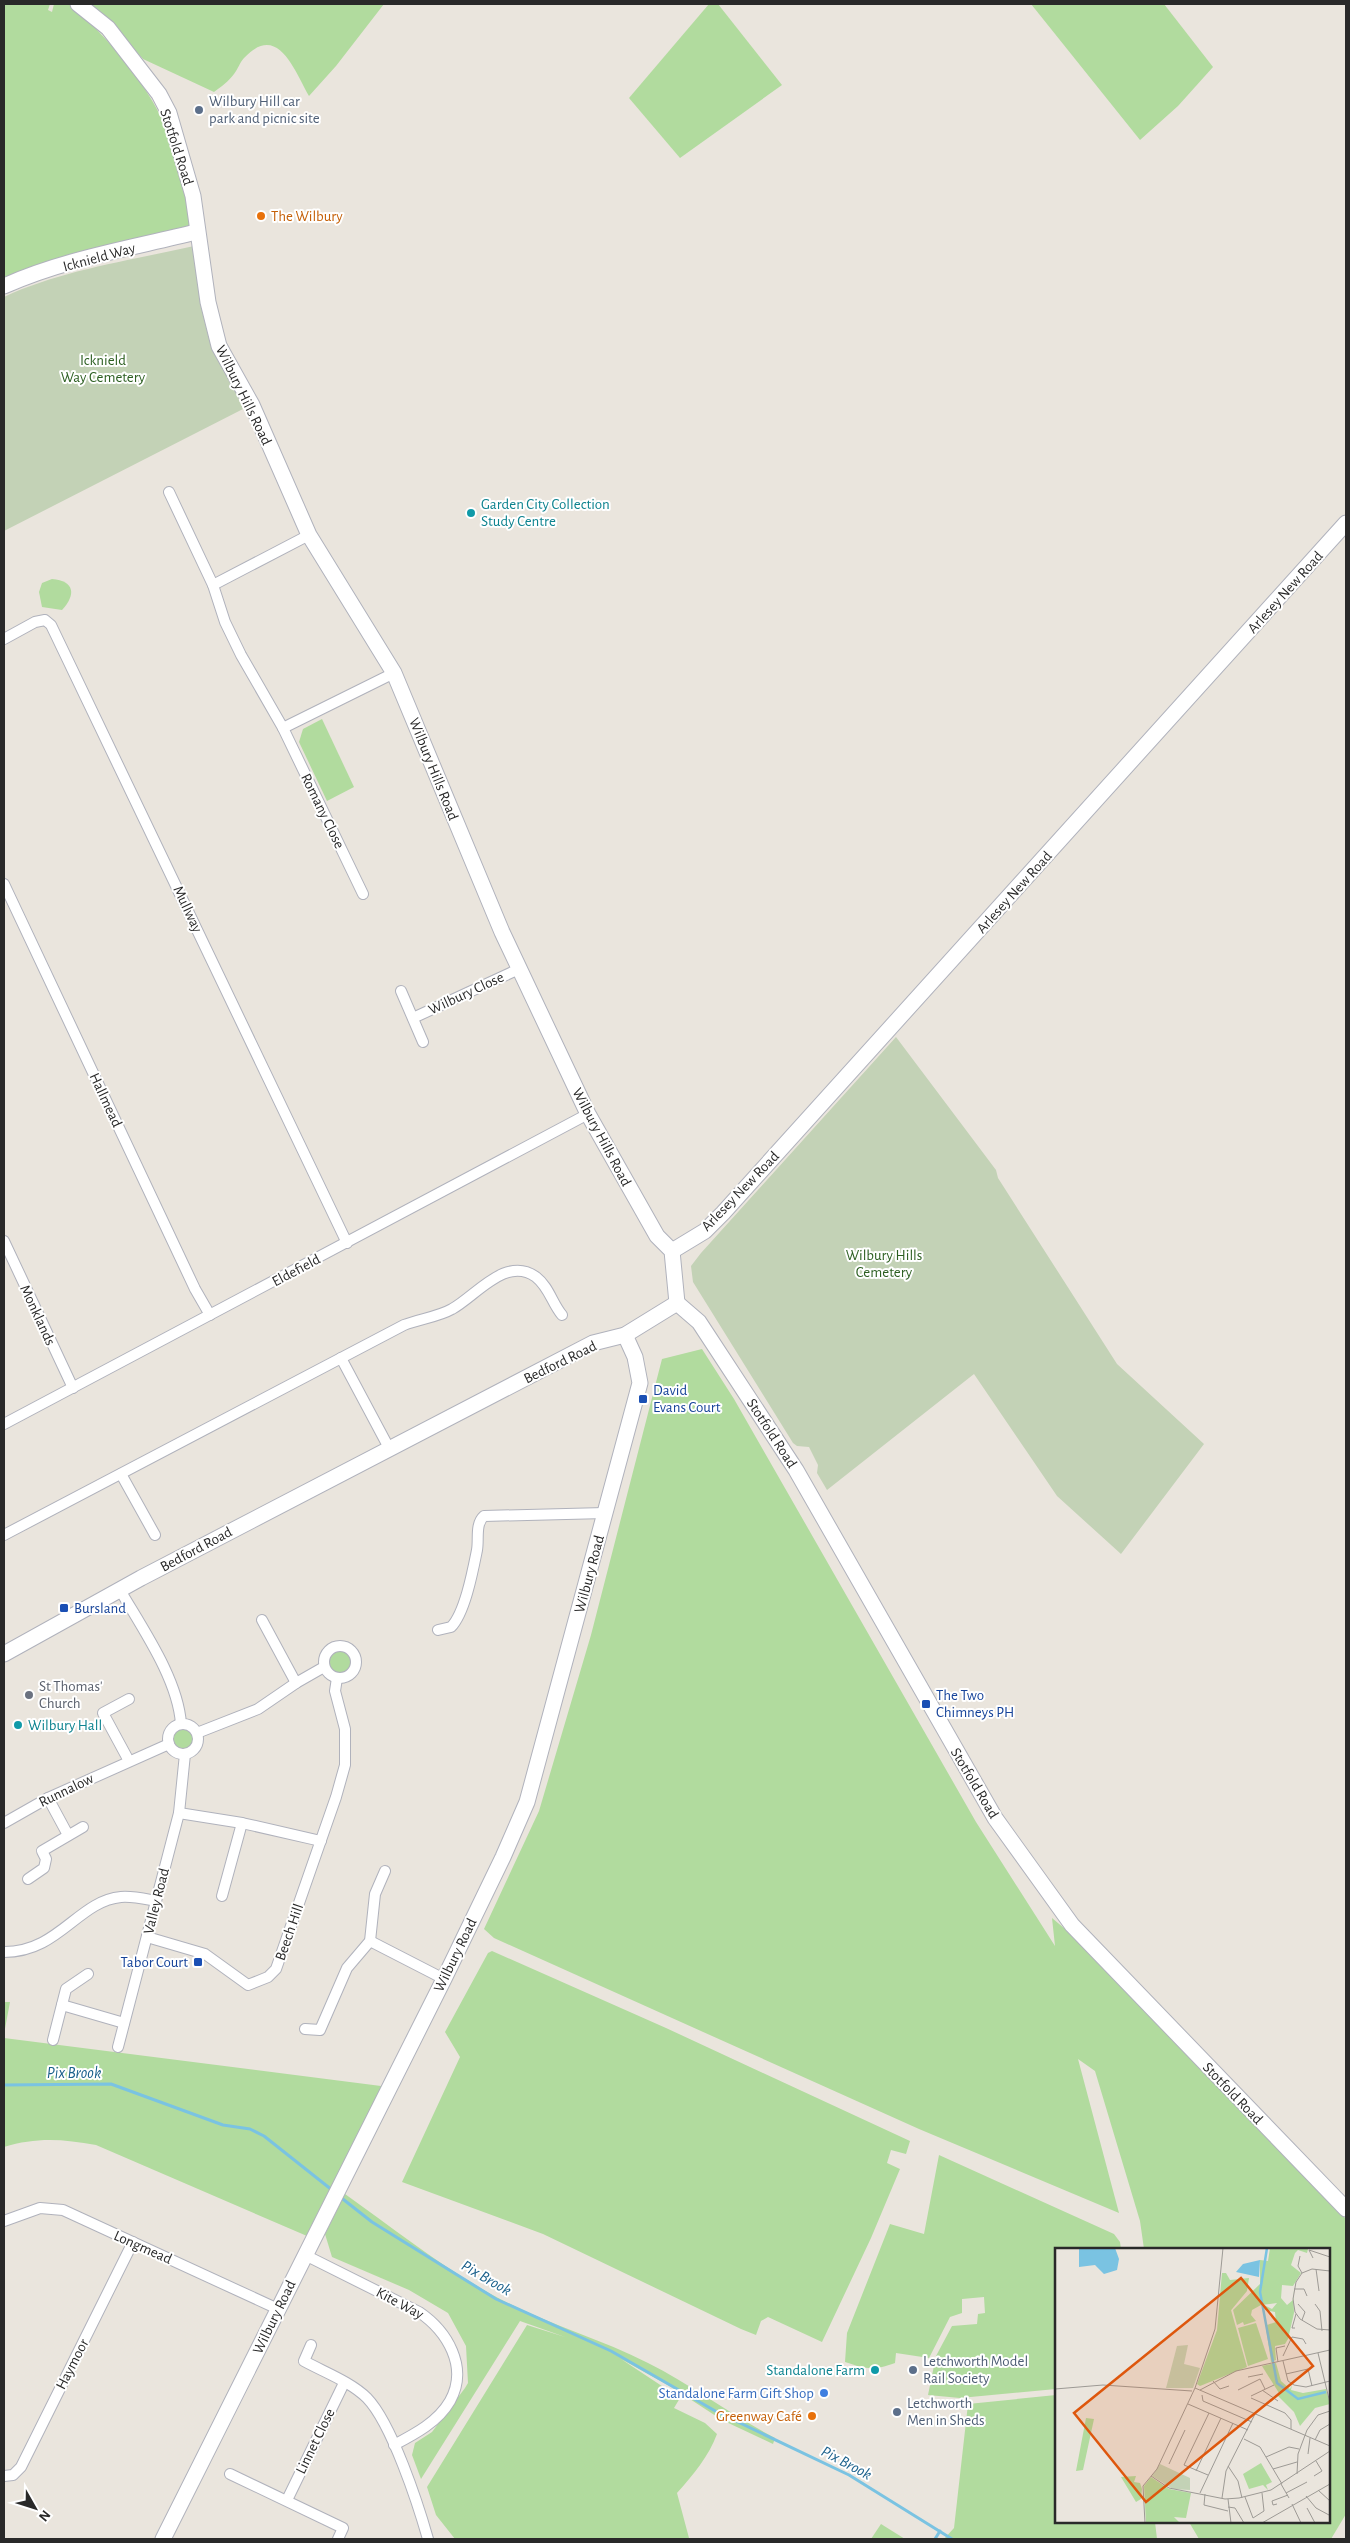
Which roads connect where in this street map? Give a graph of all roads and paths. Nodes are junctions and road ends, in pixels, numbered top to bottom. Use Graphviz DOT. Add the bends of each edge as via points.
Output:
graph roads {
  1 [pos="78,4"];
  2 [pos="196,232"];
  3 [pos="4,286"];
  4 [pos="169,492"];
  5 [pos="1346,523"];
  6 [pos="309,535"];
  7 [pos="213,585"];
  8 [pos="4,639"];
  9 [pos="394,673"];
  10 [pos="283,728"];
  11 [pos="4,884"];
  12 [pos="363,894"];
  13 [pos="519,968"];
  14 [pos="401,991"];
  15 [pos="413,1018"];
  16 [pos="423,1042"];
  17 [pos="588,1114"];
  18 [pos="4,1241"];
  19 [pos="347,1243"];
  20 [pos="672,1251"];
  21 [pos="676,1302"];
  22 [pos="210,1315"];
  23 [pos="562,1315"];
  24 [pos="625,1335"];
  25 [pos="341,1358"];
  26 [pos="73,1388"];
  27 [pos="4,1424"];
  28 [pos="389,1448"];
  29 [pos="121,1474"];
  30 [pos="605,1513"];
  31 [pos="4,1535"];
  32 [pos="155,1535"];
  33 [pos="120,1590"];
  34 [pos="262,1620"];
  35 [pos="438,1630"];
  36 [pos="4,1654"];
  37 [pos="324,1667"];
  38 [pos="337,1678"];
  39 [pos="296,1683"];
  40 [pos="129,1699"];
  41 [pos="181,1724"];
  42 [pos="197,1733"];
  43 [pos="169,1744"];
  44 [pos="185,1754"];
  45 [pos="129,1761"];
  46 [pos="48,1798"];
  47 [pos="179,1813"];
  48 [pos="4,1823"];
  49 [pos="242,1823"];
  50 [pos="83,1827"];
  51 [pos="68,1835"];
  52 [pos="321,1841"];
  53 [pos="385,1870"];
  54 [pos="28,1879"];
  55 [pos="222,1896"];
  56 [pos="156,1901"];
  57 [pos="147,1937"];
  58 [pos="370,1941"];
  59 [pos="4,1952"];
  60 [pos="88,1974"];
  61 [pos="444,1979"];
  62 [pos="62,2005"];
  63 [pos="124,2023"];
  64 [pos="305,2028"];
  65 [pos="53,2040"];
  66 [pos="118,2047"];
  67 [pos="1346,2209"];
  68 [pos="4,2221"];
  69 [pos="133,2242"];
  70 [pos="305,2255"];
  71 [pos="278,2309"];
  72 [pos="311,2345"];
  73 [pos="344,2383"];
  74 [pos="394,2445"];
  75 [pos="230,2474"];
  76 [pos="4,2476"];
  77 [pos="287,2500"];
  78 [pos="163,2539"];
  79 [pos="338,2539"];
  80 [pos="428,2539"];
  1 -- 2 [label="street, Stotfold Road" via="108,28 159,94 169,113 193,196"];
  2 -- 3 [label="street, Icknield Way" via="88,258"];
  2 -- 6 [label="street, Wilbury Hills Road" via="219,346 252,405"];
  4 -- 7 [label="street, Romany Close"];
  5 -- 20 [label="street, Arlesey New Road" via="723,1213 704,1231"];
  6 -- 7 [label="street"];
  6 -- 9 [label="street, Wilbury Hills Road"];
  7 -- 10 [label="street, Romany Close" via="225,622 241,655"];
  8 -- 19 [label="street, Mullway" via="36,622 45,620 52,625"];
  9 -- 10 [label="street"];
  9 -- 13 [label="street, Wilbury Hills Road"];
  10 -- 12 [label="street, Romany Close"];
  11 -- 22 [label="street, Hallmead"];
  13 -- 15 [label="street, Wilbury Close"];
  13 -- 17 [label="street, Wilbury Hills Road"];
  14 -- 15 [label="street, Wilbury Close"];
  15 -- 16 [label="street, Wilbury Close"];
  17 -- 19 [label="street, Eldefield"];
  17 -- 20 [label="street, Wilbury Hills Road" via="657,1236"];
  18 -- 26 [label="street, Monklands"];
  19 -- 22 [label="street, Eldefield"];
  20 -- 21 [label="street"];
  21 -- 24 [label="street, Bedford Road"];
  21 -- 67 [label="street, Stotfold Road" via="699,1322 796,1470 995,1818 1072,1925"];
  22 -- 26 [label="street, Eldefield"];
  23 -- 25 [label="street" via="537,1278 517,1270 508,1271 452,1309 404,1325"];
  24 -- 28 [label="street, Bedford Road" via="593,1343"];
  24 -- 30 [label="street, Wilbury Road" via="635,1357 640,1383"];
  25 -- 28 [label="street"];
  25 -- 29 [label="street"];
  26 -- 27 [label="street, Eldefield"];
  28 -- 33 [label="street, Bedford Road"];
  29 -- 31 [label="street"];
  29 -- 32 [label="street"];
  30 -- 35 [label="street" via="484,1516 479,1522 477,1550 459,1616 451,1627"];
  30 -- 61 [label="street, Wilbury Road" via="527,1802"];
  33 -- 36 [label="street, Bedford Road"];
  33 -- 41 [label="street" via="173,1689"];
  34 -- 39 [label="street"];
  37 -- 38 [label="street"];
  37 -- 38 [label="street" via="324,1656 331,1648 349,1649 355,1656 354,1669 346,1677"];
  37 -- 39 [label="street"];
  38 -- 52 [label="street, Beech Hill" via="334,1691 345,1730 346,1758"];
  39 -- 42 [label="street" via="258,1709"];
  40 -- 45 [label="street" via="104,1713"];
  41 -- 42 [label="street" via="191,1726"];
  41 -- 43 [label="street" via="170,1731"];
  42 -- 44 [label="street" via="196,1746"];
  43 -- 44 [label="street" via="175,1752"];
  43 -- 45 [label="street, Runnalow"];
  44 -- 47 [label="street, Valley Road"];
  45 -- 46 [label="street, Runnalow"];
  46 -- 48 [label="street, Runnalow"];
  46 -- 51 [label="street"];
  47 -- 49 [label="street"];
  47 -- 56 [label="street, Valley Road"];
  49 -- 52 [label="street"];
  49 -- 55 [label="street"];
  50 -- 51 [label="street"];
  51 -- 54 [label="street" via="42,1851 46,1859 44,1868"];
  52 -- 57 [label="street, Beech Hill" via="276,1969 258,1983 248,1985 204,1954"];
  53 -- 58 [label="street" via="375,1894"];
  56 -- 57 [label="street, Valley Road"];
  56 -- 59 [label="street" via="128,1897 106,1901 43,1944"];
  57 -- 63 [label="street, Valley Road"];
  58 -- 61 [label="street"];
  58 -- 64 [label="street" via="347,1968 320,2030"];
  60 -- 62 [label="street" via="66,1990"];
  61 -- 70 [label="street, Wilbury Road"];
  62 -- 63 [label="street"];
  62 -- 65 [label="street"];
  63 -- 66 [label="street, Valley Road"];
  68 -- 69 [label="street, Longmead" via="40,2208 55,2208"];
  69 -- 71 [label="street, Longmead"];
  69 -- 76 [label="street, Haymoor" via="21,2467 13,2475"];
  70 -- 71 [label="street, Wilbury Road"];
  70 -- 74 [label="street, Kite Way" via="419,2312 432,2320 450,2342 456,2367 450,2401 430,2423"];
  71 -- 78 [label="street, Wilbury Road"];
  72 -- 73 [label="street" via="304,2361"];
  73 -- 74 [label="street" via="372,2404"];
  73 -- 77 [label="street, Linnet Close"];
  74 -- 80 [label="street"];
  75 -- 77 [label="street"];
  77 -- 79 [label="street" via="343,2528"];
}
